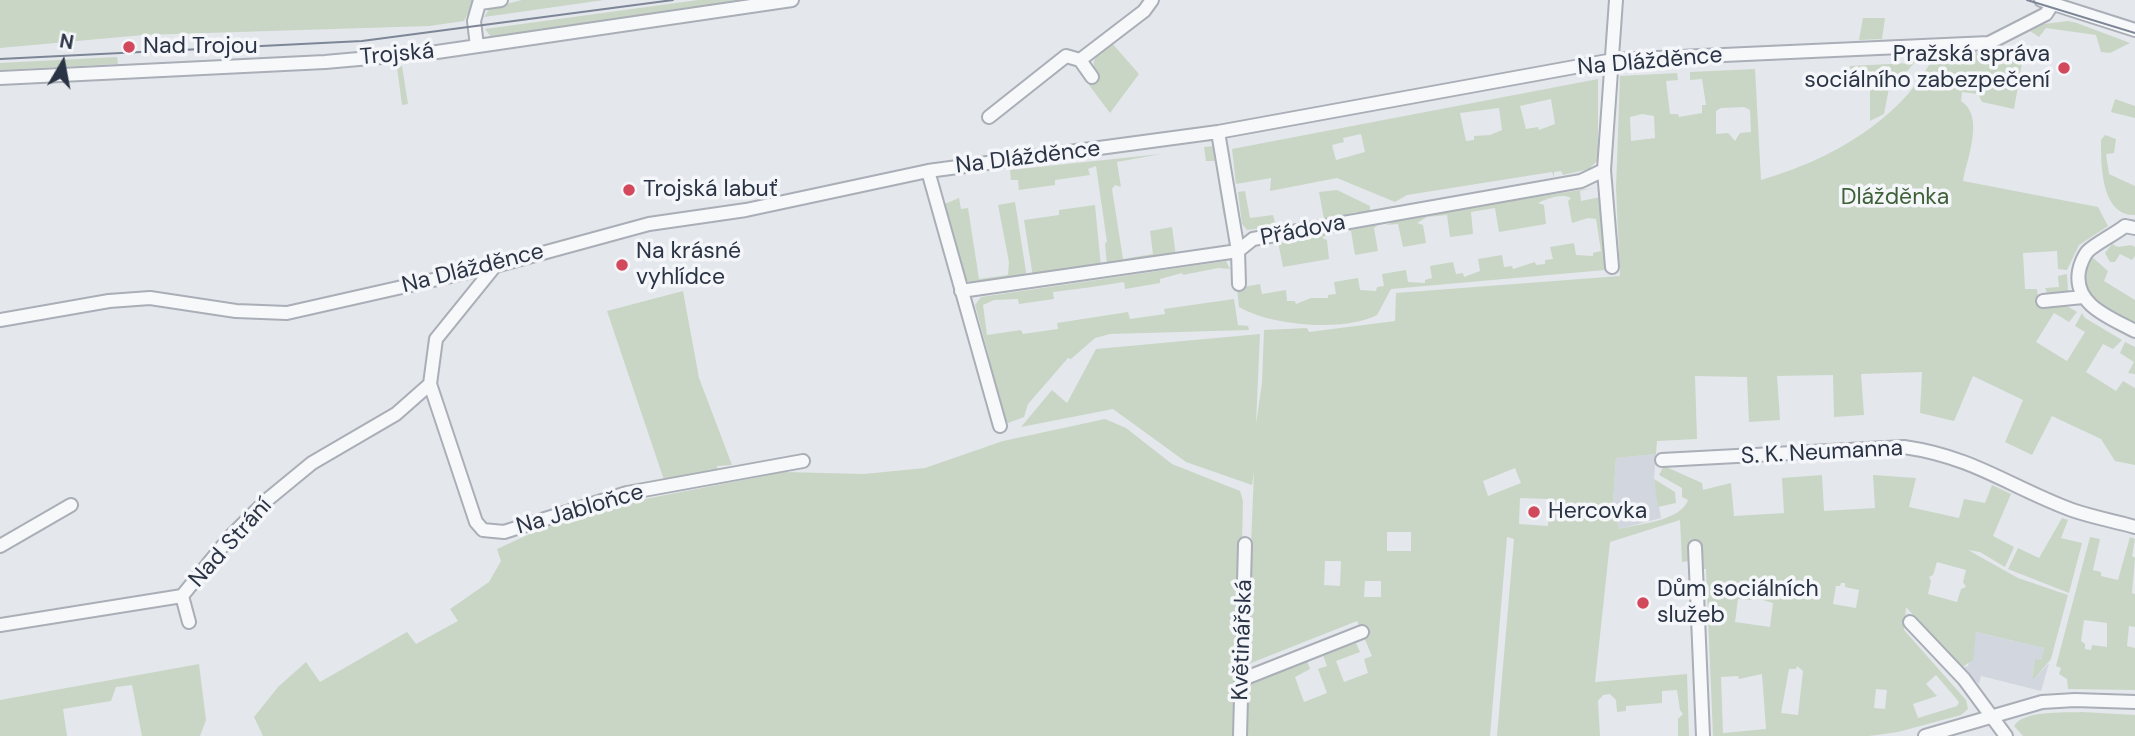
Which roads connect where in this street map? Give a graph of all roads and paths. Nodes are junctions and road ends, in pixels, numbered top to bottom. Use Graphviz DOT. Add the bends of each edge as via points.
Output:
graph roads {
  1 [pos="502,0"];
  2 [pos="792,0"];
  3 [pos="1152,0"];
  4 [pos="1616,0"];
  5 [pos="2041,0"];
  6 [pos="480,2"];
  7 [pos="2055,2"];
  8 [pos="2135,30"];
  9 [pos="477,46"];
  10 [pos="1080,60"];
  11 [pos="1613,60"];
  12 [pos="1092,77"];
  13 [pos="0,78"];
  14 [pos="989,117"];
  15 [pos="1218,132"];
  16 [pos="1604,170"];
  17 [pos="928,171"];
  18 [pos="2135,228"];
  19 [pos="1238,251"];
  20 [pos="495,266"];
  21 [pos="1612,267"];
  22 [pos="1239,284"];
  23 [pos="961,291"];
  24 [pos="2083,297"];
  25 [pos="2043,301"];
  26 [pos="0,320"];
  27 [pos="2135,331"];
  28 [pos="430,384"];
  29 [pos="1000,426"];
  30 [pos="1662,460"];
  31 [pos="803,461"];
  32 [pos="71,505"];
  33 [pos="2135,527"];
  34 [pos="1245,544"];
  35 [pos="0,546"];
  36 [pos="1695,547"];
  37 [pos="183,596"];
  38 [pos="189,622"];
  39 [pos="1910,622"];
  40 [pos="0,625"];
  41 [pos="1362,632"];
  42 [pos="1243,679"];
  43 [pos="2135,702"];
  44 [pos="1994,717"];
  45 [pos="1240,736"];
  46 [pos="1703,736"];
  47 [pos="1925,736"];
  48 [pos="2006,736"];
  1 -- 6 [label="street"];
  2 -- 9 [label="street, Trojská"];
  3 -- 10 [label="street"];
  4 -- 11 [label="street"];
  5 -- 7 [label="street"];
  6 -- 9 [label="street" via="474,21"];
  7 -- 8 [label="street"];
  7 -- 11 [label="street, Na Dlážděnce" via="2046,14 1989,43"];
  9 -- 13 [label="street, Trojská" via="325,62"];
  10 -- 12 [label="street"];
  10 -- 14 [label="street" via="1066,56"];
  11 -- 15 [label="street, Na Dlážděnce"];
  11 -- 16 [label="street"];
  15 -- 17 [label="street, Na Dlážděnce"];
  15 -- 19 [label="street"];
  16 -- 19 [label="street, Přádova" via="1581,181 1253,239"];
  16 -- 21 [label="street"];
  17 -- 20 [label="street, Na Dlážděnce" via="746,210 649,224"];
  17 -- 23 [label="street"];
  18 -- 24 [label="street" via="2125,226 2088,251 2079,268"];
  19 -- 22 [label="street"];
  19 -- 23 [label="street, Přádova"];
  20 -- 26 [label="street, Na Dlážděnce" via="287,313 236,311 150,298"];
  20 -- 28 [label="street, Na Jabloňce" via="436,339"];
  23 -- 29 [label="street"];
  24 -- 25 [label="street"];
  24 -- 27 [label="street"];
  28 -- 31 [label="street, Na Jabloňce" via="476,523 493,534 627,493"];
  28 -- 37 [label="street, Nad Strání" via="397,414 291,479 230,537"];
  30 -- 33 [label="street, S. K. Neumanna" via="1904,447 1926,450 1968,461 2071,510"];
  32 -- 35 [label="street"];
  34 -- 42 [label="street, Květinářská"];
  36 -- 46 [label="street"];
  37 -- 38 [label="street"];
  37 -- 40 [label="street, Nad Strání"];
  39 -- 44 [label="street"];
  41 -- 42 [label="street"];
  42 -- 45 [label="street, Květinářská"];
  43 -- 44 [label="street" via="2042,702"];
  44 -- 47 [label="street"];
  44 -- 48 [label="street"];
}
